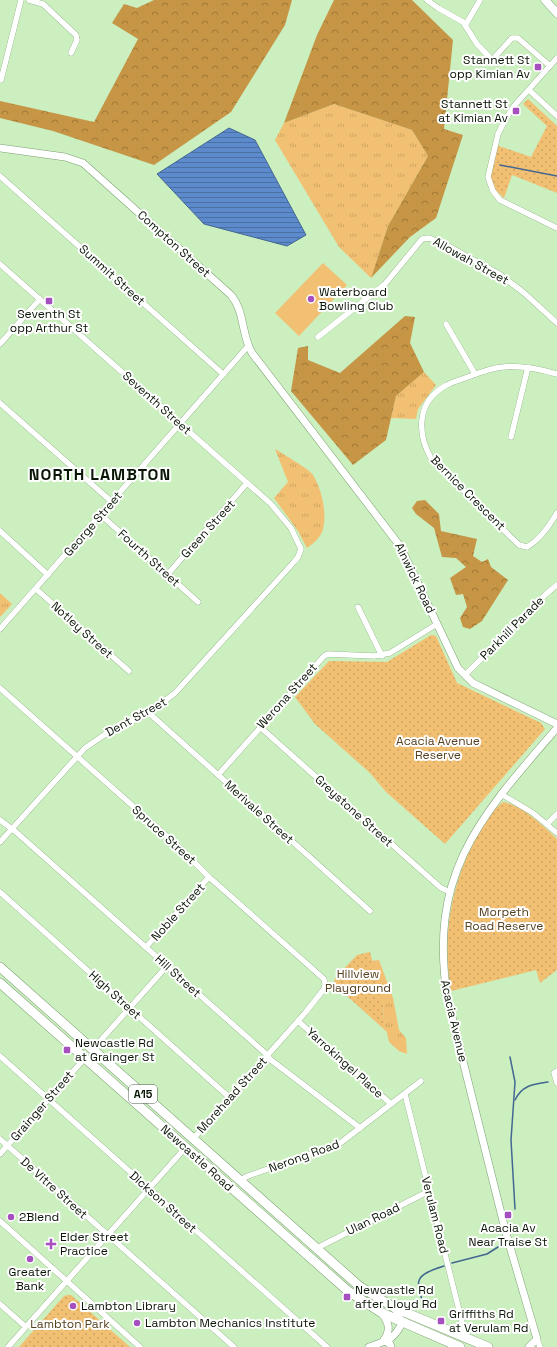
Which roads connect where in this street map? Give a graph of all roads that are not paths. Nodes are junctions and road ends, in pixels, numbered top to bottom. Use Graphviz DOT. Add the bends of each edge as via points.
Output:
graph roads {
  1 [pos="21,0"];
  2 [pos="29,0"];
  3 [pos="476,0"];
  4 [pos="480,0"];
  5 [pos="545,0"];
  6 [pos="429,1"];
  7 [pos="557,13"];
  8 [pos="465,23"];
  9 [pos="71,53"];
  10 [pos="557,58"];
  11 [pos="550,66"];
  12 [pos="1,80"];
  13 [pos="529,90"];
  14 [pos="557,116"];
  15 [pos="0,148"];
  16 [pos="0,176"];
  17 [pos="557,228"];
  18 [pos="0,264"];
  19 [pos="40,299"];
  20 [pos="557,322"];
  21 [pos="446,324"];
  22 [pos="318,337"];
  23 [pos="0,344"];
  24 [pos="248,346"];
  25 [pos="528,367"];
  26 [pos="223,374"];
  27 [pos="475,374"];
  28 [pos="557,374"];
  29 [pos="0,403"];
  30 [pos="181,424"];
  31 [pos="511,437"];
  32 [pos="247,483"];
  33 [pos="112,502"];
  34 [pos="557,513"];
  35 [pos="101,515"];
  36 [pos="0,530"];
  37 [pos="301,553"];
  38 [pos="168,574"];
  39 [pos="48,575"];
  40 [pos="557,585"];
  41 [pos="36,588"];
  42 [pos="198,602"];
  43 [pos="358,607"];
  44 [pos="437,624"];
  45 [pos="0,629"];
  46 [pos="382,656"];
  47 [pos="129,671"];
  48 [pos="468,672"];
  49 [pos="0,688"];
  50 [pos="148,713"];
  51 [pos="557,724"];
  52 [pos="260,727"];
  53 [pos="557,728"];
  54 [pos="76,756"];
  55 [pos="218,775"];
  56 [pos="501,794"];
  57 [pos="557,814"];
  58 [pos="0,820"];
  59 [pos="548,823"];
  60 [pos="11,829"];
  61 [pos="557,833"];
  62 [pos="0,842"];
  63 [pos="209,877"];
  64 [pos="0,892"];
  65 [pos="450,892"];
  66 [pos="370,911"];
  67 [pos="146,947"];
  68 [pos="167,966"];
  69 [pos="0,967"];
  70 [pos="0,983"];
  71 [pos="325,984"];
  72 [pos="130,1007"];
  73 [pos="298,1021"];
  74 [pos="92,1049"];
  75 [pos="0,1056"];
  76 [pos="267,1056"];
  77 [pos="85,1058"];
  78 [pos="556,1072"];
  79 [pos="421,1081"];
  80 [pos="557,1083"];
  81 [pos="405,1094"];
  82 [pos="230,1098"];
  83 [pos="48,1099"];
  84 [pos="391,1104"];
  85 [pos="360,1128"];
  86 [pos="0,1139"];
  87 [pos="193,1139"];
  88 [pos="7,1146"];
  89 [pos="186,1147"];
  90 [pos="0,1154"];
  91 [pos="240,1180"];
  92 [pos="231,1188"];
  93 [pos="149,1190"];
  94 [pos="429,1191"];
  95 [pos="0,1221"];
  96 [pos="107,1235"];
  97 [pos="317,1248"];
  98 [pos="66,1282"];
  99 [pos="0,1304"];
  100 [pos="395,1308"];
  101 [pos="382,1313"];
  102 [pos="402,1323"];
  103 [pos="26,1327"];
  104 [pos="463,1336"];
  105 [pos="537,1339"];
  106 [pos="384,1340"];
  107 [pos="457,1346"];
  108 [pos="8,1347"];
  109 [pos="140,1347"];
  110 [pos="234,1347"];
  111 [pos="327,1347"];
  112 [pos="369,1347"];
  113 [pos="391,1347"];
  114 [pos="488,1347"];
  115 [pos="529,1347"];
  116 [pos="540,1347"];
  1 -- 12 [label="street"];
  2 -- 9 [label="street" via="43,4 72,31 77,40"];
  3 -- 8 [label="street"];
  4 -- 8 [label="street"];
  5 -- 7 [label="main road"];
  6 -- 8 [label="street"];
  8 -- 11 [label="street" via="477,44 492,60 512,38 518,38"];
  10 -- 11 [label="street"];
  11 -- 13 [label="street"];
  13 -- 14 [label="street"];
  13 -- 17 [label="street" via="514,106 501,126 489,169 489,182 500,200"];
  15 -- 24 [label="street, Compton Street" via="74,159 91,169 231,295 240,309"];
  16 -- 26 [label="street, Summit Street"];
  18 -- 19 [label="street, Seventh Street"];
  19 -- 23 [label="street"];
  19 -- 30 [label="street, Seventh Street"];
  20 -- 22 [label="street, Allowah Street" via="499,274 429,238 420,241 385,284"];
  21 -- 27 [label="street"];
  24 -- 26 [label="street, George Street"];
  24 -- 44 [label="street, Alnwick Road" via="400,546"];
  25 -- 27 [label="street, Bernice Crescent" via="502,367"];
  25 -- 28 [label="street, Bernice Crescent"];
  25 -- 31 [label="street"];
  26 -- 30 [label="street, George Street"];
  27 -- 34 [label="street, Bernice Crescent" via="445,385 433,395 425,408 421,434 432,460 519,545 527,547 542,534"];
  29 -- 33 [label="street"];
  30 -- 32 [label="street, Seventh Street"];
  30 -- 33 [label="street, George Street"];
  32 -- 37 [label="street, Seventh Street" via="271,504 291,528 300,545"];
  32 -- 38 [label="street, Green Street"];
  33 -- 35 [label="street, George Street"];
  35 -- 38 [label="street, Fourth Street"];
  35 -- 39 [label="street, George Street"];
  36 -- 39 [label="street"];
  37 -- 50 [label="street, Dent Street" via="184,685 163,704"];
  38 -- 42 [label="street, Fourth Street"];
  39 -- 41 [label="street, George Street"];
  40 -- 48 [label="street, Parkhill Parade"];
  41 -- 45 [label="street, George Street"];
  41 -- 47 [label="street, Notley Street"];
  43 -- 46 [label="street"];
  44 -- 46 [label="street"];
  44 -- 51 [label="street, Alnwick Road" via="464,677"];
  46 -- 52 [label="street, Werona Street" via="324,656"];
  49 -- 54 [label="street, Spruce Street"];
  50 -- 54 [label="street, Dent Street" via="107,733"];
  50 -- 55 [label="street, Merivale Street"];
  52 -- 55 [label="street, Werona Street"];
  52 -- 65 [label="street, Greystone Street" via="441,888"];
  53 -- 56 [label="street, Acacia Avenue"];
  54 -- 60 [label="street, Dent Street"];
  54 -- 63 [label="street, Spruce Street" via="179,847"];
  55 -- 66 [label="street, Merivale Street"];
  56 -- 59 [label="street"];
  56 -- 65 [label="street, Acacia Avenue" via="469,842"];
  57 -- 59 [label="street"];
  58 -- 60 [label="street, Hill Street"];
  59 -- 61 [label="street"];
  60 -- 62 [label="street, Dent Street"];
  60 -- 67 [label="street, Hill Street"];
  63 -- 67 [label="street, Noble Street"];
  63 -- 71 [label="street, Spruce Street" via="324,979"];
  64 -- 72 [label="street, High Street"];
  65 -- 105 [label="street, Acacia Avenue" via="442,948 448,1001 506,1233"];
  67 -- 68 [label="street, Hill Street"];
  68 -- 72 [label="street"];
  68 -- 76 [label="street, Hill Street"];
  69 -- 74 [label="highway, Newcastle Road / A15"];
  70 -- 77 [label="highway, Newcastle Road / A15"];
  71 -- 73 [label="street, Morehead Street" via="324,989"];
  72 -- 74 [label="street"];
  72 -- 82 [label="street, High Street"];
  73 -- 76 [label="street, Morehead Street"];
  73 -- 84 [label="street, Yarrokingel Place"];
  74 -- 87 [label="highway, Newcastle Road / A15"];
  75 -- 83 [label="street, Dickson Street"];
  76 -- 82 [label="street, Morehead Street"];
  76 -- 85 [label="street, Hill Street"];
  77 -- 83 [label="street, Grainger Street"];
  77 -- 89 [label="highway, Newcastle Road / A15"];
  78 -- 80 [label="street"];
  79 -- 81 [label="street, Nerong Road"];
  81 -- 84 [label="street, Nerong Road"];
  81 -- 94 [label="street, Verulam Road"];
  82 -- 87 [label="street, Morehead Street"];
  83 -- 88 [label="street, Grainger Street"];
  83 -- 93 [label="street, Dickson Street"];
  84 -- 85 [label="street, Nerong Road"];
  85 -- 91 [label="street, Nerong Road" via="339,1144"];
  86 -- 88 [label="street, De Vitre Street"];
  87 -- 89 [label="highway, Morehead Street"];
  87 -- 91 [label="highway, Newcastle Road / A15"];
  88 -- 90 [label="street, Grainger Street"];
  88 -- 96 [label="street, De Vitre Street"];
  89 -- 92 [label="highway, Newcastle Road / A15"];
  89 -- 93 [label="street, Morehead Street"];
  91 -- 92 [label="highway"];
  91 -- 97 [label="highway, Newcastle Road / A15"];
  92 -- 101 [label="highway, Newcastle Road / A15" via="341,1285"];
  93 -- 96 [label="street, Morehead Street"];
  93 -- 111 [label="street, Dickson Street"];
  94 -- 97 [label="street, Ulan Road"];
  94 -- 104 [label="street, Verulam Road" via="463,1326"];
  95 -- 98 [label="street"];
  96 -- 98 [label="street, Morehead Street"];
  96 -- 110 [label="street, De Vitre Street"];
  97 -- 100 [label="highway, Newcastle Road / A15" via="359,1286"];
  98 -- 103 [label="street, Morehead Street"];
  98 -- 109 [label="street"];
  99 -- 103 [label="street"];
  100 -- 102 [label="street"];
  100 -- 104 [label="highway, A15"];
  101 -- 102 [label="highway, Newcastle Road / A15"];
  101 -- 106 [label="street" via="389,1325 389,1332"];
  102 -- 106 [label="street" via="393,1338"];
  102 -- 107 [label="highway, A15"];
  103 -- 108 [label="street, Morehead Street"];
  104 -- 114 [label="highway, A15"];
  105 -- 115 [label="street"];
  105 -- 116 [label="street, Acacia Avenue"];
  106 -- 112 [label="street"];
  106 -- 113 [label="street"];
}
